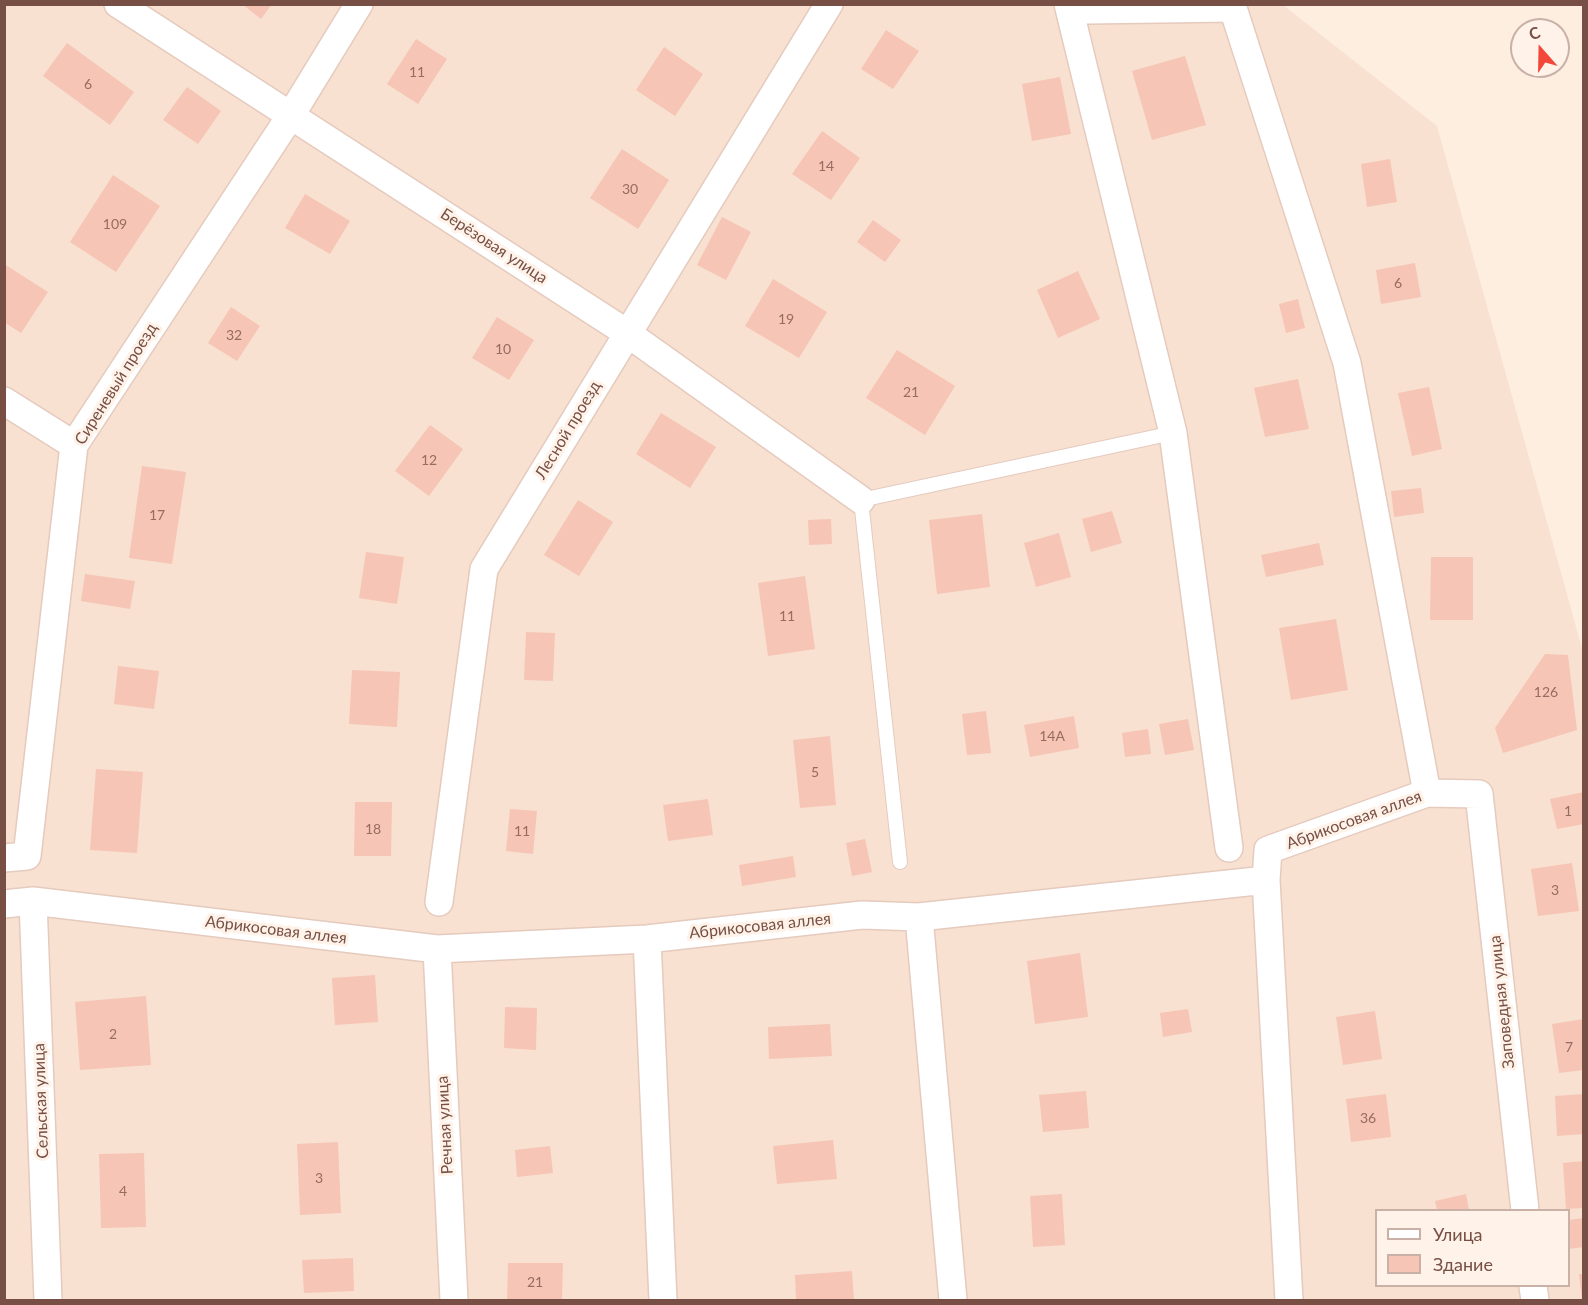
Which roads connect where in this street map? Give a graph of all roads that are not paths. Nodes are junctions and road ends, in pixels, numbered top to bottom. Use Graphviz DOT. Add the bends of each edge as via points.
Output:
graph roads {
  1 [pos="118,4"];
  2 [pos="359,4"];
  3 [pos="830,4"];
  4 [pos="1068,4"];
  5 [pos="1085,4"];
  6 [pos="291,115"];
  7 [pos="627,333"];
  8 [pos="4,401"];
  9 [pos="1173,433"];
  10 [pos="74,445"];
  11 [pos="861,500"];
  12 [pos="1427,793"];
  13 [pos="1479,794"];
  14 [pos="1229,848"];
  15 [pos="16,857"];
  16 [pos="900,862"];
  17 [pos="1266,880"];
  18 [pos="33,902"];
  19 [pos="440,902"];
  20 [pos="4,904"];
  21 [pos="919,917"];
  22 [pos="647,939"];
  23 [pos="437,949"];
  24 [pos="1525,1209"];
  25 [pos="48,1300"];
  26 [pos="454,1300"];
  27 [pos="663,1300"];
  28 [pos="953,1300"];
  29 [pos="1289,1300"];
  1 -- 6 [label="street, Берёзовая улица"];
  2 -- 6 [label="street, Сиреневый проезд"];
  3 -- 7 [label="street, Лесной проезд"];
  4 -- 9 [label="street"];
  5 -- 12 [label="street" via="1087,10 1233,8 1347,363"];
  6 -- 7 [label="street, Берёзовая улица"];
  6 -- 10 [label="street, Сиреневый проезд"];
  7 -- 11 [label="street, Берёзовая улица"];
  7 -- 19 [label="street, Лесной проезд" via="484,569"];
  8 -- 10 [label="street"];
  9 -- 11 [label="lane"];
  9 -- 14 [label="street"];
  10 -- 15 [label="street, Сиреневый проезд"];
  11 -- 16 [label="lane"];
  12 -- 13 [label="street, Абрикосовая аллея"];
  12 -- 17 [label="street, Абрикосовая аллея" via="1268,850"];
  13 -- 24 [label="street, Заповедная улица"];
  17 -- 21 [label="street, Абрикосовая аллея"];
  17 -- 29 [label="street"];
  18 -- 20 [label="street, Абрикосовая аллея"];
  18 -- 23 [label="street, Абрикосовая аллея"];
  18 -- 25 [label="street, Сельская улица"];
  21 -- 22 [label="street, Абрикосовая аллея" via="862,915"];
  21 -- 28 [label="street"];
  22 -- 23 [label="street, Абрикосовая аллея"];
  22 -- 27 [label="street"];
  23 -- 26 [label="street, Речная улица"];
}
